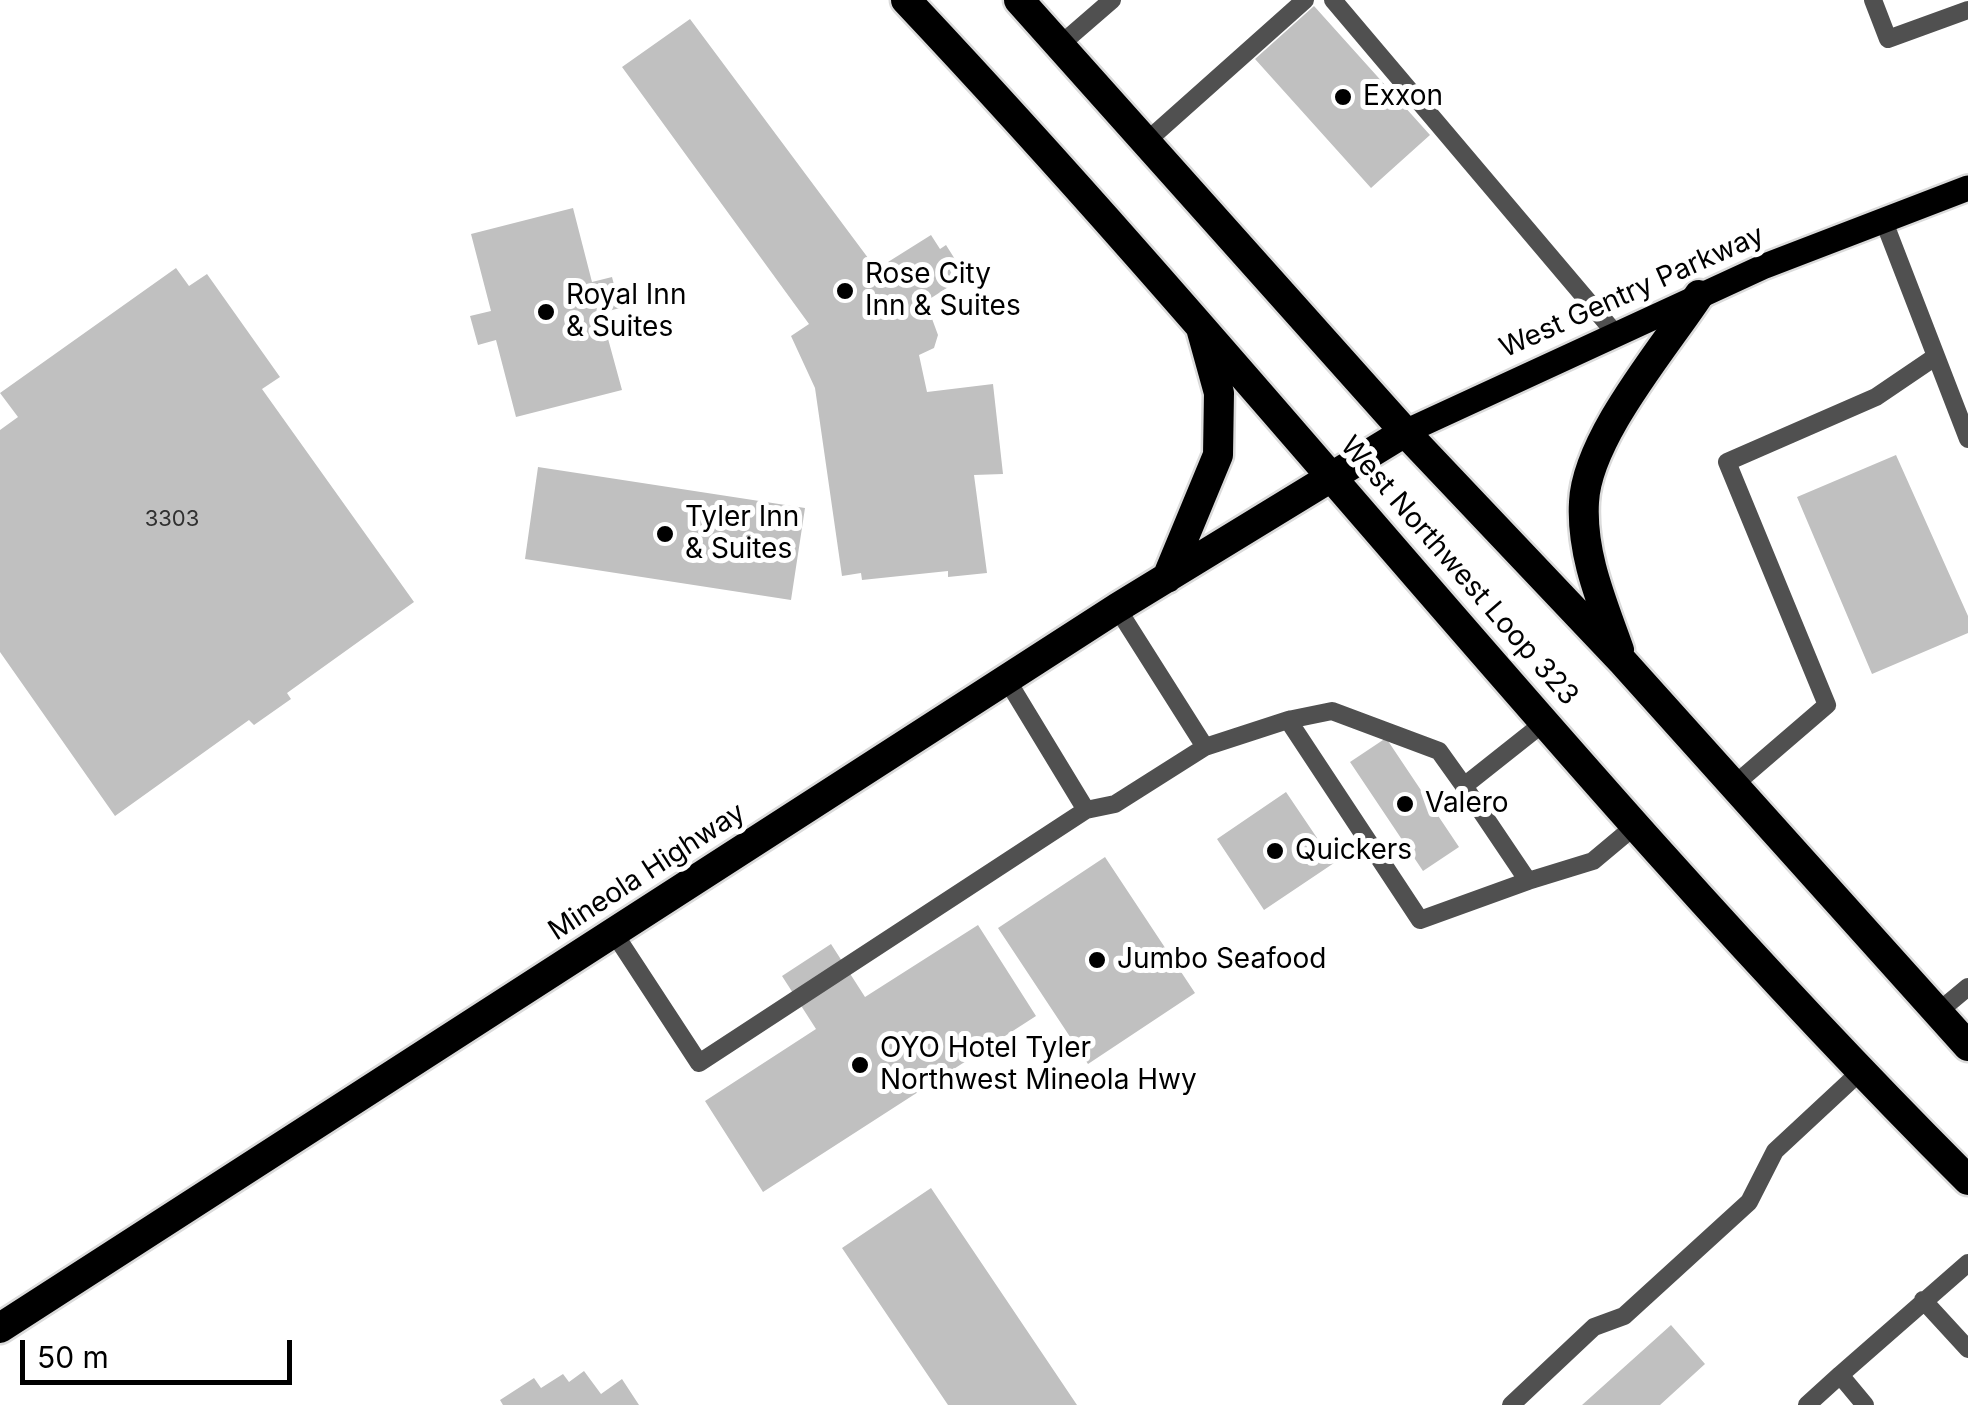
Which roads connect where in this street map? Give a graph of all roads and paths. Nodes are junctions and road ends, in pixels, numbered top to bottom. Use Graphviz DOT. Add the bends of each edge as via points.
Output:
graph roads {
  1 [pos="906,0"];
  2 [pos="1018,0"];
  3 [pos="1112,0"];
  4 [pos="1305,0"];
  5 [pos="1333,0"];
  6 [pos="1872,0"];
  7 [pos="1968,10"];
  8 [pos="1060,46"];
  9 [pos="1148,140"];
  10 [pos="1968,188"];
  11 [pos="1883,219"];
  12 [pos="1699,295"];
  13 [pos="1198,321"];
  14 [pos="1616,333"];
  15 [pos="1935,356"];
  16 [pos="1405,432"];
  17 [pos="1968,439"];
  18 [pos="1332,476"];
  19 [pos="1166,578"];
  20 [pos="1117,608"];
  21 [pos="1623,662"];
  22 [pos="1006,680"];
  23 [pos="1288,720"];
  24 [pos="1546,721"];
  25 [pos="1206,746"];
  26 [pos="1734,785"];
  27 [pos="1464,786"];
  28 [pos="1086,810"];
  29 [pos="1636,825"];
  30 [pos="1528,881"];
  31 [pos="614,932"];
  32 [pos="1968,988"];
  33 [pos="1938,1012"];
  34 [pos="1968,1046"];
  35 [pos="1860,1072"];
  36 [pos="1968,1180"];
  37 [pos="1968,1263"];
  38 [pos="1924,1300"];
  39 [pos="0,1328"];
  40 [pos="1968,1349"];
  41 [pos="1840,1375"];
  42 [pos="1510,1405"];
  43 [pos="1807,1405"];
  44 [pos="1865,1405"];
  1 -- 13 [label="highway, West Northwest Loop 323"];
  2 -- 8 [label="highway, West Northwest Loop 323"];
  3 -- 8 [label="lane"];
  4 -- 9 [label="lane"];
  5 -- 14 [label="lane"];
  6 -- 7 [label="lane" via="1888,38"];
  8 -- 9 [label="highway, West Northwest Loop 323"];
  9 -- 16 [label="highway, West Northwest Loop 323"];
  10 -- 11 [label="main road, West Gentry Parkway"];
  11 -- 12 [label="main road, West Gentry Parkway"];
  11 -- 15 [label="lane"];
  12 -- 14 [label="main road, West Gentry Parkway"];
  12 -- 21 [label="highway" via="1611,428 1584,497 1588,552"];
  13 -- 18 [label="highway, West Northwest Loop 323"];
  13 -- 19 [label="highway" via="1218,393 1218,455"];
  14 -- 16 [label="main road, West Gentry Parkway"];
  15 -- 17 [label="lane"];
  15 -- 26 [label="lane" via="1876,397 1727,462 1827,705"];
  16 -- 18 [label="highway, West Gentry Parkway"];
  16 -- 21 [label="highway, West Northwest Loop 323"];
  18 -- 19 [label="highway, Mineola Highway"];
  18 -- 24 [label="highway, West Northwest Loop 323"];
  19 -- 20 [label="highway, Mineola Highway"];
  20 -- 22 [label="highway, Mineola Highway"];
  20 -- 25 [label="lane"];
  21 -- 26 [label="highway, West Northwest Loop 323"];
  22 -- 28 [label="lane"];
  22 -- 31 [label="highway, Mineola Highway"];
  23 -- 25 [label="lane"];
  23 -- 27 [label="lane" via="1332,711 1439,751"];
  23 -- 30 [label="lane" via="1420,920"];
  24 -- 27 [label="lane"];
  24 -- 29 [label="highway, West Northwest Loop 323"];
  25 -- 28 [label="lane" via="1115,804"];
  26 -- 33 [label="highway, West Northwest Loop 323"];
  27 -- 30 [label="lane"];
  28 -- 31 [label="lane" via="699,1064"];
  29 -- 30 [label="lane" via="1592,861"];
  29 -- 35 [label="highway, West Northwest Loop 323"];
  31 -- 39 [label="highway, Mineola Highway"];
  32 -- 33 [label="lane"];
  33 -- 34 [label="highway, West Northwest Loop 323"];
  35 -- 36 [label="highway, West Northwest Loop 323"];
  35 -- 42 [label="lane" via="1774,1151 1748,1202 1624,1316 1594,1327"];
  37 -- 38 [label="lane"];
  38 -- 40 [label="lane"];
  38 -- 41 [label="lane"];
  41 -- 43 [label="lane"];
  41 -- 44 [label="lane"];
}
